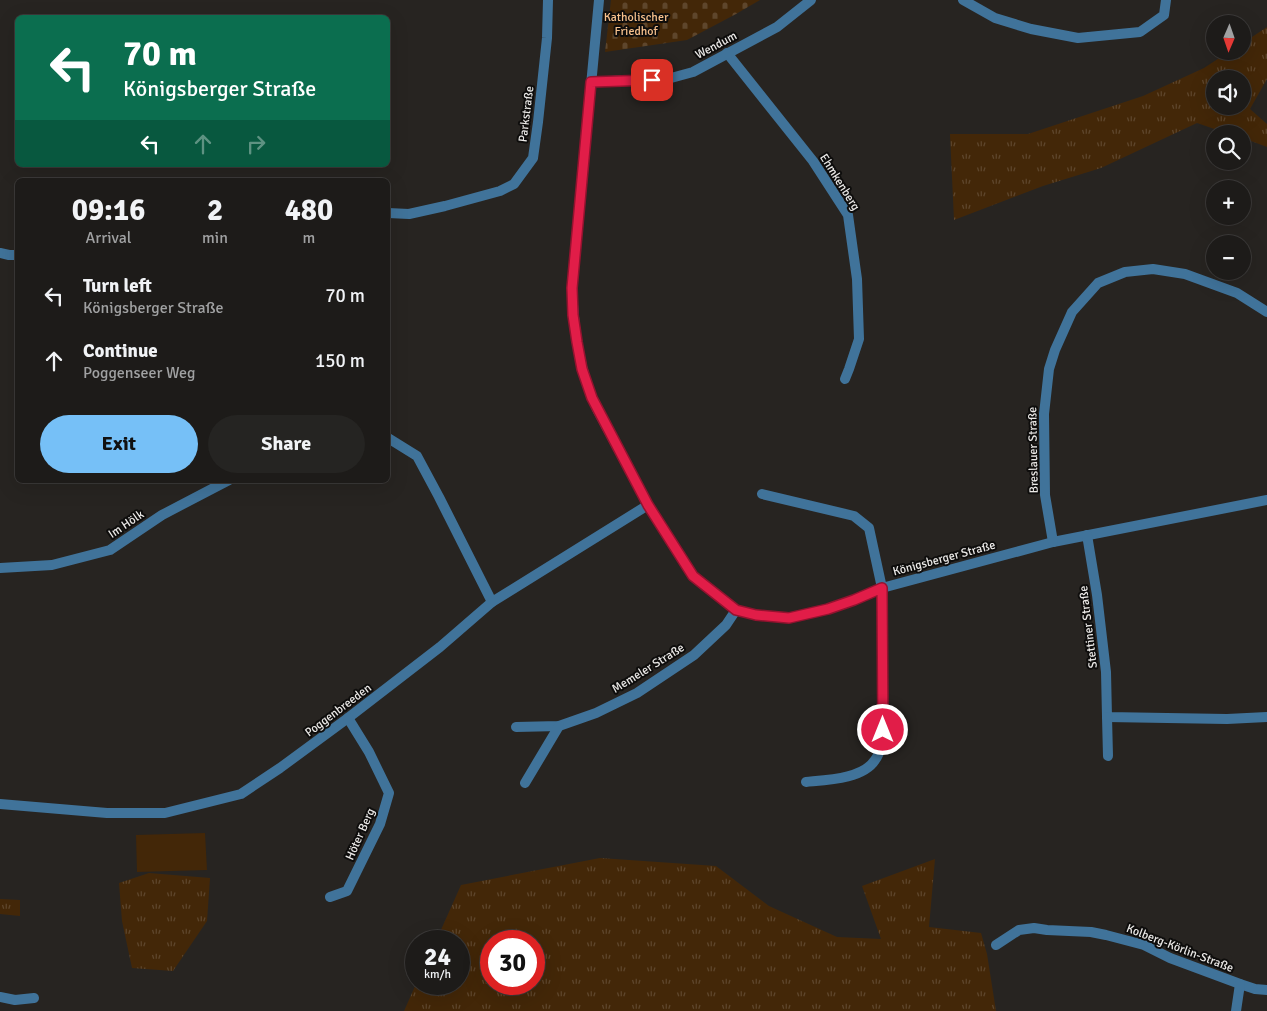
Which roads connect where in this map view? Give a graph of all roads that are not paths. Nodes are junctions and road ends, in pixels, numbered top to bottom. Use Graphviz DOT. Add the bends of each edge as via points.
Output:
graph roads {
  1 [pos="548,0"];
  2 [pos="599,0"];
  3 [pos="811,0"];
  4 [pos="963,0"];
  5 [pos="1166,0"];
  6 [pos="727,53"];
  7 [pos="591,82"];
  8 [pos="390,213"];
  9 [pos="0,253"];
  10 [pos="15,255"];
  11 [pos="1267,312"];
  12 [pos="845,379"];
  13 [pos="390,439"];
  14 [pos="223,483"];
  15 [pos="762,494"];
  16 [pos="1267,500"];
  17 [pos="648,505"];
  18 [pos="1087,535"];
  19 [pos="1053,542"];
  20 [pos="0,568"];
  21 [pos="882,588"];
  22 [pos="492,602"];
  23 [pos="736,610"];
  24 [pos="1107,717"];
  25 [pos="1267,717"];
  26 [pos="348,718"];
  27 [pos="559,726"];
  28 [pos="516,727"];
  29 [pos="1108,756"];
  30 [pos="806,782"];
  31 [pos="525,783"];
  32 [pos="0,804"];
  33 [pos="330,897"];
  34 [pos="996,945"];
  35 [pos="1240,984"];
  36 [pos="1267,990"];
  37 [pos="0,997"];
  38 [pos="34,998"];
  39 [pos="1236,1011"];
  1 -- 8 [label="street, Parkstraße" via="533,158 514,184 445,206 409,214"];
  2 -- 7 [label="street, Königsberger Straße"];
  3 -- 6 [label="street, Wendum" via="777,27"];
  4 -- 5 [label="street" via="994,18 1078,38 1140,32 1164,14"];
  6 -- 7 [label="street, Wendum" via="694,72 671,78"];
  6 -- 12 [label="street, Ehmkenberg" via="813,161 848,215 857,279 859,339"];
  7 -- 17 [label="street, Königsberger Straße" via="572,288 573,315 582,369 592,398"];
  9 -- 10 [label="street"];
  11 -- 19 [label="street, Breslauer Straße" via="1237,293 1185,274 1153,269 1125,272 1098,283 1072,312 1049,369 1044,414 1045,495"];
  13 -- 22 [label="street" via="417,456"];
  14 -- 20 [label="street, Im Hölk" via="162,515 110,550 52,565"];
  15 -- 21 [label="street" via="854,516 870,528"];
  16 -- 18 [label="street, Königsberger Straße"];
  17 -- 22 [label="street, Poggenbreeden"];
  17 -- 23 [label="street, Königsberger Straße" via="693,576"];
  18 -- 19 [label="street, Königsberger Straße"];
  18 -- 24 [label="street, Stettiner Straße" via="1106,672"];
  19 -- 21 [label="street, Königsberger Straße"];
  21 -- 23 [label="street, Königsberger Straße" via="828,609 789,618"];
  21 -- 30 [label="street" via="883,730 879,754 874,762 858,773"];
  22 -- 26 [label="street, Poggenbreeden"];
  23 -- 27 [label="street, Memeler Straße" via="726,625 694,654 637,693"];
  24 -- 25 [label="street"];
  24 -- 29 [label="street, Stettiner Straße"];
  26 -- 32 [label="street, Poggenbreeden" via="241,794 165,813"];
  26 -- 33 [label="street, Höter Berg" via="389,793 380,824 347,891"];
  27 -- 28 [label="street, Memeler Straße"];
  27 -- 31 [label="street"];
  34 -- 35 [label="street, Kolberg-Körlin-Straße" via="1019,930 1034,928 1106,934 1144,945"];
  35 -- 36 [label="street, Kolberg-Körlin-Straße"];
  35 -- 39 [label="street, Kolberg-Körlin-Straße"];
  37 -- 38 [label="street" via="16,1000"];
}
